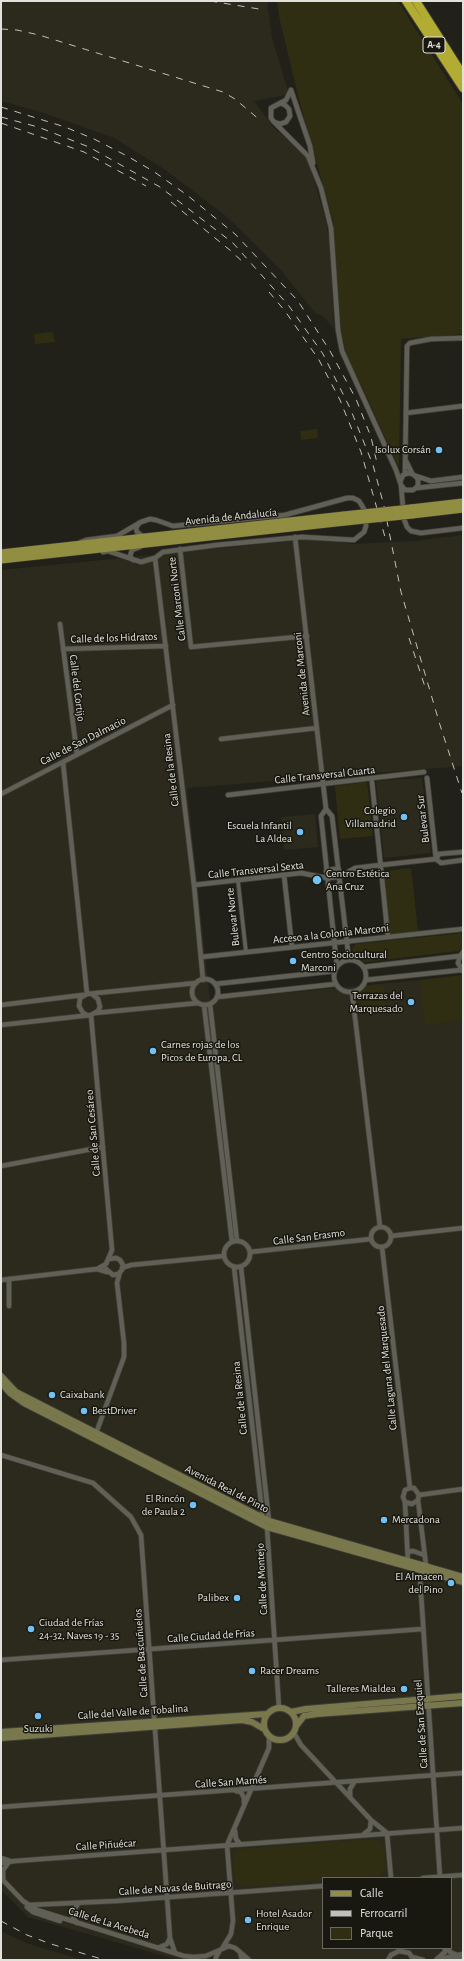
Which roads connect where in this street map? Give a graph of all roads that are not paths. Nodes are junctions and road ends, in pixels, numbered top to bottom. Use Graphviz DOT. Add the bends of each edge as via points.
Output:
graph roads {
  1 [pos="406,1"];
  2 [pos="416,1"];
  3 [pos="463,75"];
  4 [pos="463,88"];
  5 [pos="283,104"];
  6 [pos="296,108"];
  7 [pos="290,116"];
  8 [pos="274,122"];
  9 [pos="313,164"];
  10 [pos="463,338"];
  11 [pos="463,406"];
  12 [pos="406,413"];
  13 [pos="405,460"];
  14 [pos="396,470"];
  15 [pos="404,474"];
  16 [pos="414,475"];
  17 [pos="463,477"];
  18 [pos="463,483"];
  19 [pos="400,484"];
  20 [pos="416,488"];
  21 [pos="408,491"];
  22 [pos="463,502"];
  23 [pos="403,506"];
  24 [pos="463,509"];
  25 [pos="412,512"];
  26 [pos="463,512"];
  27 [pos="344,518"];
  28 [pos="139,523"];
  29 [pos="463,528"];
  30 [pos="145,537"];
  31 [pos="295,537"];
  32 [pos="174,541"];
  33 [pos="75,545"];
  34 [pos="180,549"];
  35 [pos="1,553"];
  36 [pos="33,557"];
  37 [pos="156,558"];
  38 [pos="1,560"];
  39 [pos="133,560"];
  40 [pos="60,624"];
  41 [pos="307,636"];
  42 [pos="166,646"];
  43 [pos="63,649"];
  44 [pos="173,705"];
  45 [pos="317,728"];
  46 [pos="220,738"];
  47 [pos="77,754"];
  48 [pos="63,762"];
  49 [pos="424,772"];
  50 [pos="427,778"];
  51 [pos="372,782"];
  52 [pos="323,784"];
  53 [pos="1,794"];
  54 [pos="228,795"];
  55 [pos="326,809"];
  56 [pos="463,852"];
  57 [pos="436,859"];
  58 [pos="463,860"];
  59 [pos="381,865"];
  60 [pos="339,870"];
  61 [pos="326,871"];
  62 [pos="284,875"];
  63 [pos="339,877"];
  64 [pos="327,878"];
  65 [pos="238,881"];
  66 [pos="340,884"];
  67 [pos="194,886"];
  68 [pos="328,886"];
  69 [pos="463,928"];
  70 [pos="388,937"];
  71 [pos="347,941"];
  72 [pos="334,942"];
  73 [pos="292,947"];
  74 [pos="246,952"];
  75 [pos="461,954"];
  76 [pos="201,957"];
  77 [pos="349,960"];
  78 [pos="364,968"];
  79 [pos="336,969"];
  80 [pos="462,971"];
  81 [pos="203,980"];
  82 [pos="366,980"];
  83 [pos="196,983"];
  84 [pos="215,984"];
  85 [pos="336,984"];
  86 [pos="352,992"];
  87 [pos="87,994"];
  88 [pos="217,997"];
  89 [pos="198,1003"];
  90 [pos="210,1004"];
  91 [pos="1,1005"];
  92 [pos="204,1005"];
  93 [pos="91,1014"];
  94 [pos="1,1025"];
  95 [pos="103,1147"];
  96 [pos="1,1166"];
  97 [pos="380,1227"];
  98 [pos="463,1228"];
  99 [pos="391,1236"];
  100 [pos="371,1239"];
  101 [pos="237,1241"];
  102 [pos="232,1242"];
  103 [pos="382,1247"];
  104 [pos="112,1250"];
  105 [pos="250,1252"];
  106 [pos="224,1256"];
  107 [pos="116,1258"];
  108 [pos="110,1259"];
  109 [pos="106,1264"];
  110 [pos="234,1267"];
  111 [pos="241,1267"];
  112 [pos="122,1268"];
  113 [pos="97,1269"];
  114 [pos="109,1273"];
  115 [pos="9,1279"];
  116 [pos="1,1280"];
  117 [pos="117,1283"];
  118 [pos="9,1306"];
  119 [pos="1,1376"];
  120 [pos="1,1383"];
  121 [pos="94,1437"];
  122 [pos="1,1455"];
  123 [pos="410,1488"];
  124 [pos="463,1489"];
  125 [pos="419,1494"];
  126 [pos="418,1500"];
  127 [pos="405,1502"];
  128 [pos="262,1518"];
  129 [pos="268,1524"];
  130 [pos="408,1552"];
  131 [pos="424,1555"];
  132 [pos="409,1564"];
  133 [pos="424,1568"];
  134 [pos="463,1577"];
  135 [pos="463,1582"];
  136 [pos="423,1629"];
  137 [pos="274,1640"];
  138 [pos="150,1650"];
  139 [pos="1,1660"];
  140 [pos="463,1696"];
  141 [pos="428,1702"];
  142 [pos="463,1703"];
  143 [pos="279,1708"];
  144 [pos="291,1712"];
  145 [pos="267,1714"];
  146 [pos="155,1724"];
  147 [pos="296,1725"];
  148 [pos="264,1730"];
  149 [pos="1,1732"];
  150 [pos="294,1733"];
  151 [pos="269,1736"];
  152 [pos="1,1738"];
  153 [pos="463,1773"];
  154 [pos="433,1775"];
  155 [pos="355,1781"];
  156 [pos="337,1783"];
  157 [pos="251,1789"];
  158 [pos="234,1790"];
  159 [pos="160,1796"];
  160 [pos="350,1796"];
  161 [pos="244,1806"];
  162 [pos="1,1807"];
  163 [pos="371,1820"];
  164 [pos="235,1827"];
  165 [pos="463,1828"];
  166 [pos="437,1830"];
  167 [pos="387,1833"];
  168 [pos="396,1833"];
  169 [pos="360,1835"];
  170 [pos="240,1844"];
  171 [pos="227,1845"];
  172 [pos="212,1846"];
  173 [pos="388,1847"];
  174 [pos="163,1850"];
  175 [pos="228,1854"];
  176 [pos="1,1858"];
  177 [pos="10,1861"];
  178 [pos="1,1863"];
  179 [pos="463,1875"];
  180 [pos="391,1877"];
  181 [pos="440,1877"];
  182 [pos="2,1880"];
  183 [pos="322,1886"];
  184 [pos="230,1893"];
  185 [pos="167,1898"];
  186 [pos="78,1904"];
  187 [pos="29,1905"];
  188 [pos="79,1924"];
  189 [pos="170,1938"];
  190 [pos="158,1948"];
  191 [pos="222,1948"];
  192 [pos="446,1949"];
  193 [pos="448,1949"];
  194 [pos="403,1950"];
  195 [pos="240,1952"];
  196 [pos="175,1953"];
  197 [pos="457,1955"];
  198 [pos="463,1956"];
  199 [pos="413,1958"];
  200 [pos="190,1960"];
  201 [pos="216,1960"];
  202 [pos="242,1960"];
  203 [pos="249,1960"];
  204 [pos="388,1960"];
  205 [pos="423,1960"];
  206 [pos="436,1960"];
  207 [pos="451,1960"];
  1 -- 4 [label="highway, A-4"];
  2 -- 3 [label="highway, A-4"];
  5 -- 6 [label="street"];
  5 -- 6 [label="street" via="291,90"];
  5 -- 7 [label="street" via="290,110"];
  5 -- 8 [label="street" via="271,108 270,113"];
  6 -- 7 [label="street"];
  6 -- 9 [label="street" via="310,146"];
  7 -- 8 [label="street" via="286,122"];
  8 -- 9 [label="street" via="303,149"];
  9 -- 14 [label="street" via="331,228 338,330 342,351"];
  10 -- 12 [label="street" via="431,339 410,343 407,346"];
  11 -- 12 [label="street"];
  12 -- 13 [label="street"];
  13 -- 15 [label="street"];
  13 -- 16 [label="street"];
  14 -- 15 [label="street"];
  14 -- 19 [label="street"];
  15 -- 16 [label="street"];
  15 -- 19 [label="street"];
  16 -- 17 [label="street" via="431,481"];
  16 -- 20 [label="street" via="418,482"];
  18 -- 20 [label="street"];
  19 -- 21 [label="street"];
  19 -- 23 [label="street"];
  20 -- 21 [label="street"];
  21 -- 23 [label="street"];
  22 -- 25 [label="main road, Avenida de Andalucía"];
  23 -- 29 [label="street" via="404,519 411,531 421,533"];
  24 -- 25 [label="main road, Avenida de Andalucía"];
  25 -- 26 [label="street"];
  25 -- 27 [label="main road, Avenida de Andalucía, bridge"];
  27 -- 30 [label="main road, Avenida de Andalucía"];
  27 -- 32 [label="main road, Avenida de Andalucía"];
  28 -- 30 [label="street" via="137,532"];
  28 -- 31 [label="street, Avenida de Andalucía" via="152,519 174,526 285,515 347,498 359,501 364,509 366,526 364,532 354,540"];
  28 -- 33 [label="street" via="117,536 86,540"];
  30 -- 33 [label="main road, Avenida de Andalucía"];
  31 -- 34 [label="street, Avenida de Andalucía"];
  31 -- 41 [label="street, Avenida de Marconi"];
  32 -- 36 [label="main road, Avenida de Andalucía"];
  32 -- 39 [label="street, Avenida de Andalucía" via="132,550 130,556"];
  33 -- 35 [label="main road, Avenida de Andalucía"];
  34 -- 37 [label="street, Avenida de Andalucía" via="163,552"];
  34 -- 41 [label="street, Calle Marconi Norte" via="191,647"];
  36 -- 38 [label="main road, Avenida de Andalucía"];
  36 -- 39 [label="street, Avenida de Andalucía" via="108,551"];
  37 -- 39 [label="street, Avenida de Andalucía" via="141,562"];
  37 -- 42 [label="street, Calle de la Resina"];
  40 -- 43 [label="street, Calle del Cortijo"];
  41 -- 45 [label="street, Avenida de Marconi"];
  42 -- 43 [label="street, Calle de los Hidratos"];
  42 -- 44 [label="street, Calle de la Resina"];
  43 -- 47 [label="street, Calle del Cortijo"];
  44 -- 47 [label="street, Calle de San Dalmacio"];
  44 -- 67 [label="street, Calle de la Resina"];
  45 -- 46 [label="street"];
  45 -- 52 [label="street, Avenida de Marconi"];
  47 -- 48 [label="street, Calle de San Dalmacio"];
  48 -- 53 [label="street, Calle de San Dalmacio"];
  48 -- 87 [label="street"];
  49 -- 52 [label="street, Calle Transversal Cuarta"];
  50 -- 57 [label="street, Bulevar Sur"];
  51 -- 59 [label="street"];
  52 -- 54 [label="street, Calle Transversal Cuarta"];
  52 -- 55 [label="street, Avenida de Marconi"];
  55 -- 60 [label="street" via="332,816"];
  55 -- 61 [label="street" via="321,816"];
  56 -- 57 [label="street, Calle Transversal Sexta" via="439,854"];
  57 -- 58 [label="street, Calle Transversal Sexta" via="441,863"];
  57 -- 59 [label="street, Calle Transversal Sexta"];
  59 -- 63 [label="street, Calle Transversal Sexta" via="355,868"];
  59 -- 70 [label="street"];
  60 -- 61 [label="street"];
  60 -- 63 [label="street"];
  61 -- 64 [label="street"];
  62 -- 64 [label="street, Calle Transversal Sexta" via="308,873"];
  62 -- 65 [label="street, Calle Transversal Sexta"];
  62 -- 73 [label="street"];
  63 -- 64 [label="street, Calle Transversal Sexta"];
  63 -- 66 [label="street"];
  64 -- 68 [label="street"];
  65 -- 67 [label="street, Calle Transversal Sexta"];
  65 -- 74 [label="street, Bulevar Norte"];
  66 -- 68 [label="street"];
  66 -- 71 [label="street"];
  67 -- 76 [label="street, Calle de la Resina"];
  68 -- 72 [label="street"];
  69 -- 70 [label="street, Acceso a la Colonia Marconi"];
  70 -- 71 [label="street, Acceso a la Colonia Marconi"];
  71 -- 72 [label="street, Acceso a la Colonia Marconi"];
  71 -- 77 [label="street"];
  72 -- 73 [label="street, Acceso a la Colonia Marconi"];
  72 -- 79 [label="street"];
  73 -- 74 [label="street, Acceso a la Colonia Marconi"];
  74 -- 76 [label="street, Acceso a la Colonia Marconi"];
  75 -- 78 [label="street"];
  75 -- 80 [label="street" via="458,963"];
  76 -- 81 [label="street, Calle de la Resina"];
  77 -- 78 [label="street" via="360,963"];
  77 -- 79 [label="street"];
  78 -- 82 [label="street"];
  79 -- 84 [label="street"];
  79 -- 85 [label="street"];
  80 -- 82 [label="street"];
  81 -- 83 [label="street"];
  81 -- 84 [label="street"];
  82 -- 86 [label="street" via="362,987"];
  83 -- 87 [label="street"];
  83 -- 89 [label="street" via="193,993"];
  84 -- 88 [label="street"];
  85 -- 86 [label="street" via="343,990"];
  85 -- 88 [label="street"];
  86 -- 97 [label="street"];
  87 -- 91 [label="street"];
  87 -- 93 [label="street" via="79,1002 79,1006 83,1013"];
  87 -- 93 [label="street" via="95,996 100,1003 100,1007"];
  88 -- 90 [label="street"];
  89 -- 92 [label="street"];
  89 -- 93 [label="street"];
  90 -- 92 [label="street"];
  90 -- 101 [label="street"];
  92 -- 102 [label="street"];
  93 -- 94 [label="street"];
  93 -- 95 [label="street, Calle de San Cesáreo"];
  95 -- 96 [label="street"];
  95 -- 104 [label="street, Calle de San Cesáreo"];
  97 -- 99 [label="street" via="387,1229"];
  97 -- 100 [label="street" via="372,1232"];
  98 -- 99 [label="street"];
  99 -- 103 [label="street" via="388,1244"];
  100 -- 103 [label="street" via="376,1246"];
  100 -- 105 [label="street, Calle San Erasmo"];
  101 -- 102 [label="street"];
  101 -- 105 [label="street" via="246,1244"];
  102 -- 106 [label="street" via="226,1247"];
  103 -- 123 [label="street, Calle Laguna del Marquesado"];
  104 -- 107 [label="street, Calle de San Cesáreo"];
  104 -- 108 [label="street, Calle de San Cesáreo"];
  105 -- 111 [label="street" via="248,1261"];
  106 -- 110 [label="street"];
  106 -- 112 [label="street"];
  107 -- 108 [label="street"];
  107 -- 112 [label="street"];
  108 -- 109 [label="street"];
  109 -- 113 [label="street"];
  109 -- 114 [label="street"];
  110 -- 111 [label="street"];
  110 -- 128 [label="street, Calle de la Resina"];
  111 -- 129 [label="street, Calle de la Resina"];
  112 -- 114 [label="street" via="115,1275"];
  112 -- 117 [label="street"];
  113 -- 114 [label="street"];
  113 -- 115 [label="street"];
  114 -- 117 [label="street"];
  115 -- 116 [label="street"];
  115 -- 118 [label="street"];
  117 -- 121 [label="street" via="124,1357"];
  119 -- 121 [label="main road, Avenida Real de Pinto" via="16,1392"];
  120 -- 121 [label="main road, Avenida Real de Pinto" via="24,1403"];
  121 -- 128 [label="main road, Avenida Real de Pinto"];
  121 -- 129 [label="main road, Avenida Real de Pinto"];
  122 -- 138 [label="street, Calle de Bascuñuelos" via="93,1483 137,1524 141,1535"];
  123 -- 125 [label="street" via="414,1488"];
  123 -- 127 [label="street" via="403,1493"];
  124 -- 125 [label="street"];
  125 -- 126 [label="street"];
  126 -- 127 [label="street" via="412,1504"];
  126 -- 131 [label="street"];
  127 -- 130 [label="street"];
  128 -- 129 [label="main road, Avenida Real de Pinto"];
  129 -- 132 [label="main road, Avenida Real de Pinto"];
  129 -- 137 [label="street, Calle de Montejo"];
  130 -- 131 [label="street" via="414,1551"];
  130 -- 132 [label="street"];
  131 -- 133 [label="street"];
  132 -- 133 [label="main road, Avenida Real de Pinto"];
  133 -- 134 [label="main road, Avenida Real de Pinto"];
  133 -- 135 [label="main road, Avenida Real de Pinto"];
  133 -- 136 [label="street, Calle de San Ezequiel" via="420,1578"];
  136 -- 137 [label="street, Calle Ciudad de Frías"];
  136 -- 141 [label="street, Calle de San Ezequiel"];
  137 -- 138 [label="street, Calle Ciudad de Frías"];
  137 -- 143 [label="street, Calle de Montejo"];
  138 -- 139 [label="street, Calle Ciudad de Frías"];
  138 -- 146 [label="street, Calle de Bascuñuelos"];
  140 -- 141 [label="main road"];
  141 -- 142 [label="main road"];
  141 -- 144 [label="main road"];
  141 -- 147 [label="main road" via="304,1716"];
  141 -- 154 [label="street, Calle de San Ezequiel"];
  143 -- 144 [label="main road"];
  143 -- 145 [label="main road"];
  144 -- 147 [label="main road" via="296,1719"];
  145 -- 146 [label="main road, Calle del Valle de Tobalina"];
  145 -- 148 [label="main road"];
  146 -- 148 [label="main road, Calle del Valle de Tobalina" via="242,1720 252,1722"];
  146 -- 149 [label="main road, Calle del Valle de Tobalina"];
  146 -- 152 [label="main road, Calle del Valle de Tobalina"];
  146 -- 159 [label="street, Calle de Bascuñuelos"];
  147 -- 150 [label="main road"];
  148 -- 151 [label="main road"];
  150 -- 151 [label="main road" via="283,1741"];
  150 -- 156 [label="street" via="301,1745"];
  151 -- 157 [label="street" via="269,1748"];
  153 -- 154 [label="street, Calle San Mamés"];
  154 -- 155 [label="street, Calle San Mamés"];
  154 -- 166 [label="street, Calle de San Ezequiel"];
  155 -- 156 [label="street, Calle San Mamés"];
  155 -- 160 [label="street" via="350,1789"];
  156 -- 157 [label="street, Calle San Mamés"];
  156 -- 160 [label="street"];
  157 -- 158 [label="street, Calle San Mamés"];
  157 -- 161 [label="street"];
  158 -- 159 [label="street, Calle San Mamés"];
  158 -- 161 [label="street" via="240,1792 244,1798"];
  159 -- 162 [label="street, Calle San Mamés"];
  159 -- 174 [label="street, Calle de Bascuñuelos"];
  160 -- 163 [label="street"];
  161 -- 164 [label="street"];
  163 -- 167 [label="street"];
  163 -- 169 [label="street" via="368,1832"];
  164 -- 170 [label="street" via="234,1834"];
  164 -- 171 [label="street"];
  165 -- 166 [label="street, Calle Piñuécar"];
  166 -- 168 [label="street, Calle Piñuécar"];
  166 -- 181 [label="street, Calle de San Ezequiel"];
  167 -- 168 [label="street, Calle Piñuécar"];
  167 -- 169 [label="street, Calle Piñuécar"];
  167 -- 173 [label="street"];
  168 -- 173 [label="street"];
  169 -- 170 [label="street, Calle Piñuécar"];
  170 -- 171 [label="street, Calle Piñuécar"];
  171 -- 172 [label="street, Calle Piñuécar"];
  171 -- 175 [label="street"];
  172 -- 174 [label="street, Calle Piñuécar"];
  172 -- 175 [label="street" via="221,1848"];
  173 -- 180 [label="street"];
  174 -- 177 [label="street, Calle Piñuécar"];
  174 -- 185 [label="street, Calle de Bascuñuelos"];
  175 -- 184 [label="street"];
  176 -- 177 [label="street"];
  177 -- 178 [label="street, Calle Piñuécar"];
  177 -- 182 [label="street" via="3,1870"];
  179 -- 181 [label="street"];
  182 -- 187 [label="street, Calle de La Acebeda"];
  182 -- 200 [label="street, Calle de La Acebeda" via="33,1912"];
  183 -- 184 [label="street, Calle de Navas de Buitrago"];
  184 -- 185 [label="street, Calle de Navas de Buitrago"];
  184 -- 191 [label="street" via="233,1921 231,1934"];
  185 -- 186 [label="street, Calle de Navas de Buitrago"];
  185 -- 189 [label="street, Calle de Bascuñuelos"];
  186 -- 187 [label="street, Calle de Navas de Buitrago"];
  186 -- 188 [label="street" via="73,1911 73,1918"];
  187 -- 188 [label="street, Calle de La Acebeda"];
  188 -- 190 [label="street, Calle de La Acebeda"];
  189 -- 190 [label="street" via="167,1944"];
  189 -- 196 [label="street, Calle de Bascuñuelos"];
  190 -- 196 [label="street, Calle de La Acebeda"];
  191 -- 195 [label="street" via="229,1946"];
  191 -- 196 [label="street, Calle de La Acebeda" via="206,1956 194,1957"];
  191 -- 201 [label="street"];
  192 -- 206 [label="street"];
  193 -- 197 [label="street"];
  194 -- 199 [label="street"];
  194 -- 204 [label="street" via="396,1952"];
  195 -- 202 [label="street"];
  195 -- 203 [label="street"];
  197 -- 198 [label="street"];
  197 -- 206 [label="street"];
  198 -- 207 [label="street"];
  199 -- 205 [label="street"];
}
